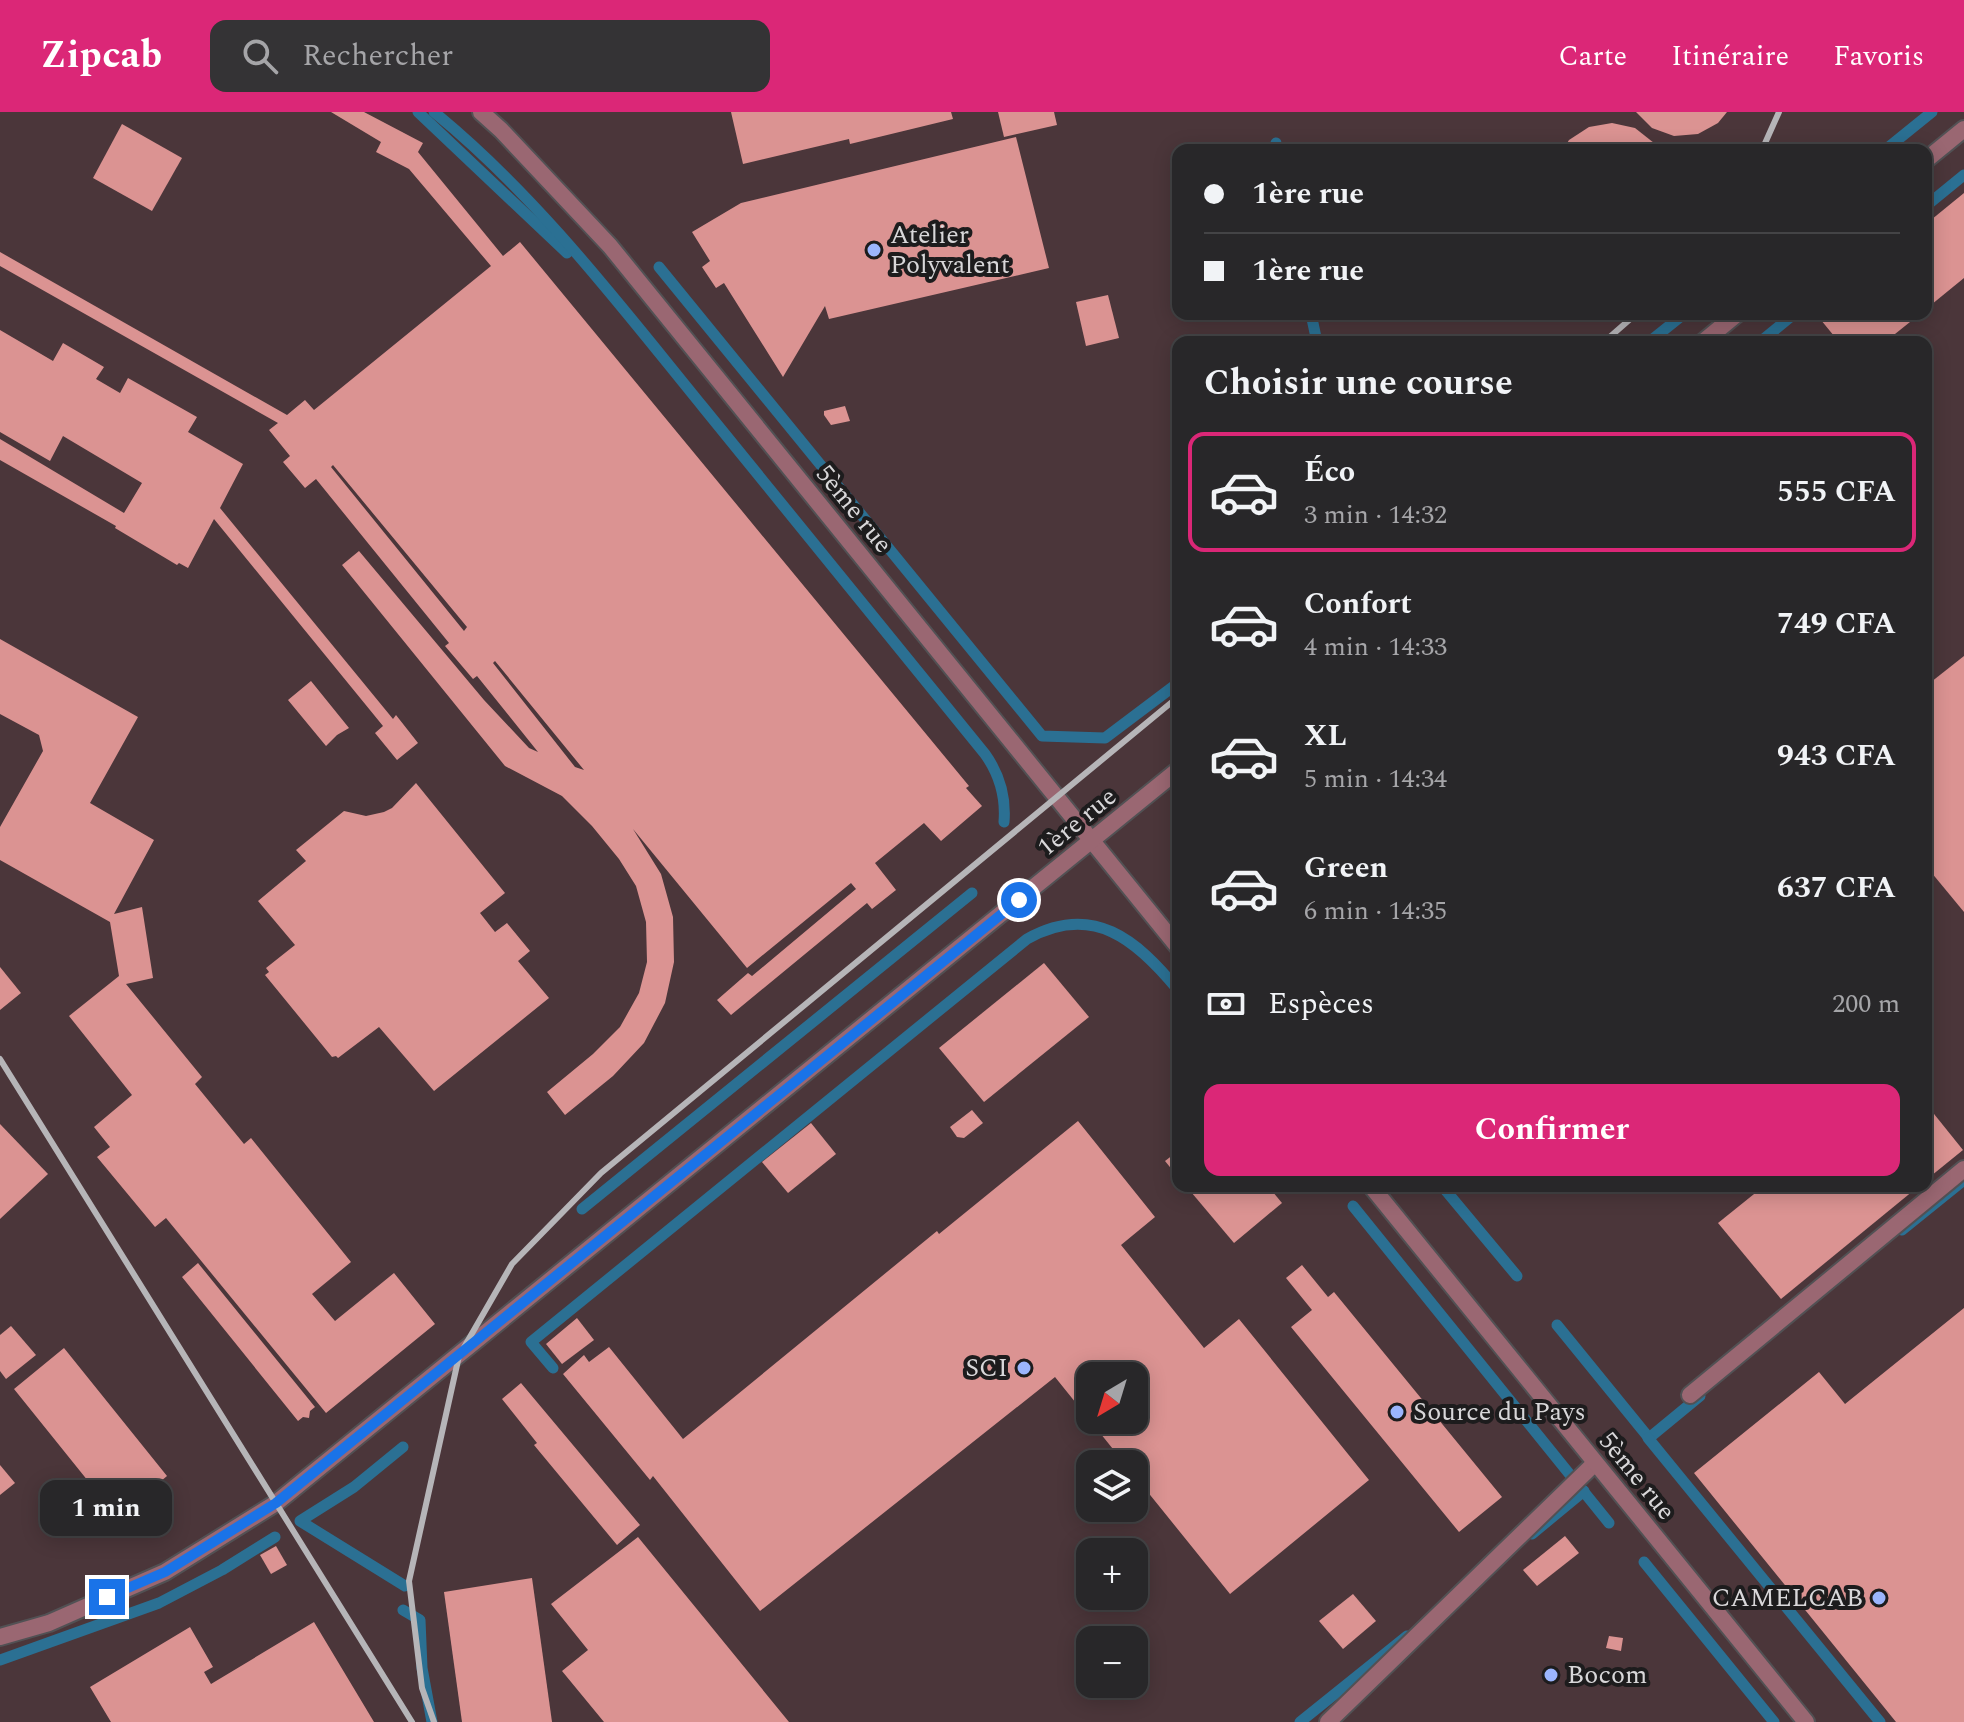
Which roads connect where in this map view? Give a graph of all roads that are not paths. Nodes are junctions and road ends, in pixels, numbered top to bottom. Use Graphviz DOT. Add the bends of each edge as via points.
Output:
graph roads {
  1 [pos="481,112"];
  2 [pos="1964,129"];
  3 [pos="1932,155"];
  4 [pos="1730,320"];
  5 [pos="1710,336"];
  6 [pos="1172,775"];
  7 [pos="1092,841"];
  8 [pos="1172,940"];
  9 [pos="1964,1169"];
  10 [pos="1376,1192"];
  11 [pos="1690,1395"];
  12 [pos="1595,1463"];
  13 [pos="0,1637"];
  14 [pos="1328,1722"];
  15 [pos="1806,1722"];
  1 -- 7 [label="street, 5ème rue" via="610,246"];
  2 -- 3 [label="street"];
  4 -- 5 [label="street"];
  6 -- 7 [label="street, 1ère rue"];
  7 -- 8 [label="street, 5ème rue"];
  7 -- 13 [label="street, 1ère rue" via="276,1503 165,1572 49,1623"];
  9 -- 11 [label="street"];
  10 -- 12 [label="street, 5ème rue"];
  12 -- 14 [label="street"];
  12 -- 15 [label="street, 5ème rue"];
}
